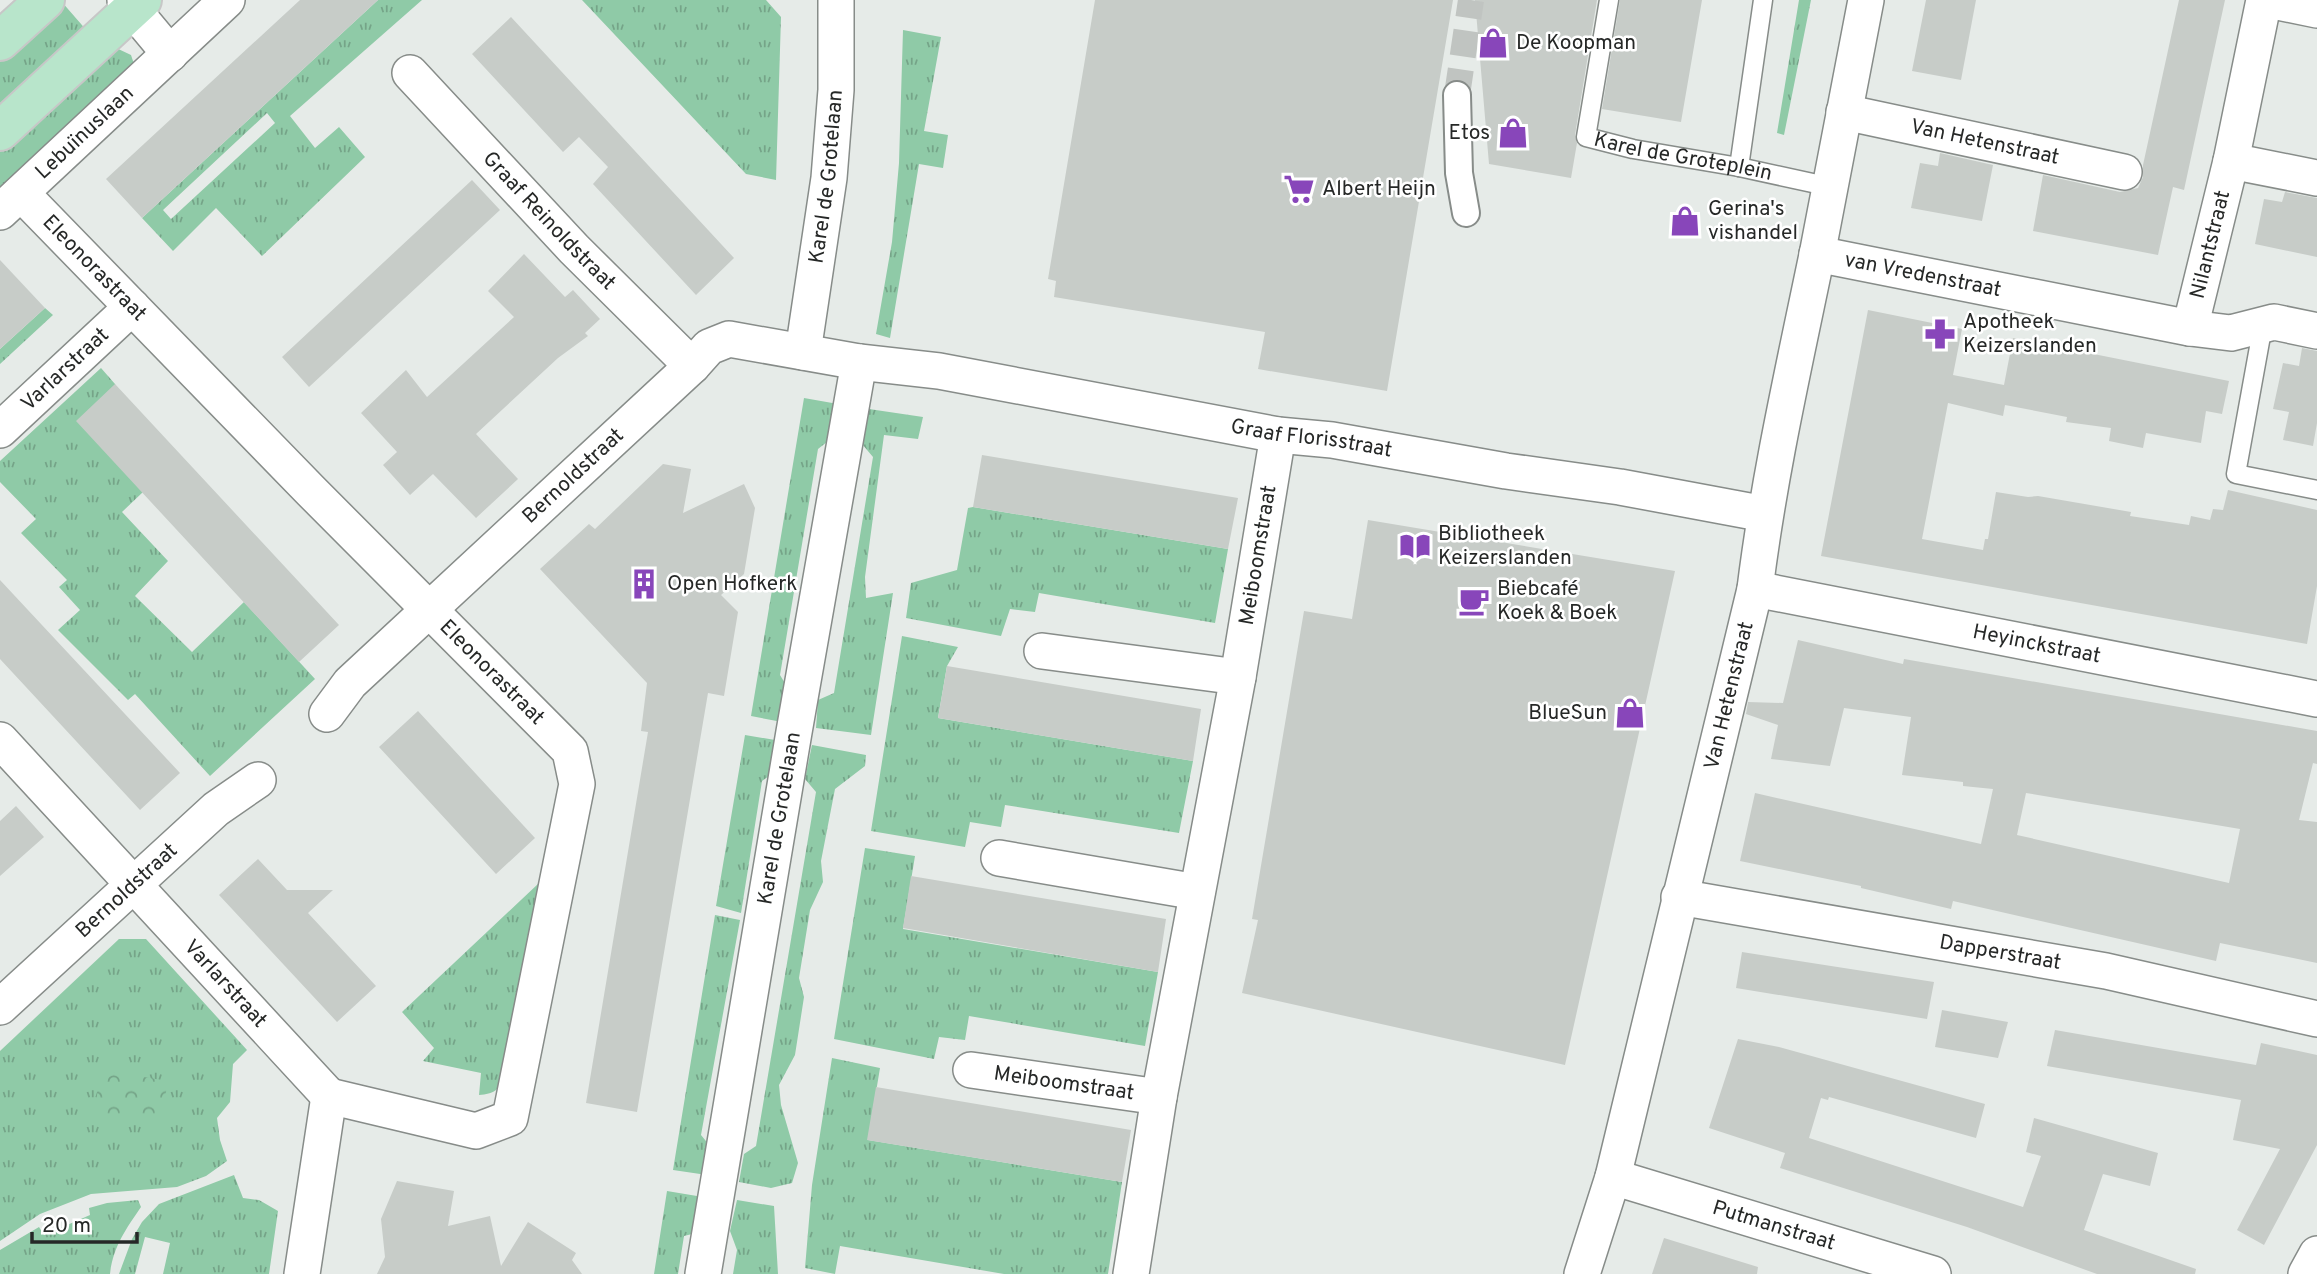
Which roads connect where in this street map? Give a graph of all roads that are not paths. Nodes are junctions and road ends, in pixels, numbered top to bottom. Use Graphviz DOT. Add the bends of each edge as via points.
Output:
graph roads {
  1 [pos="45,0"];
  2 [pos="227,0"];
  3 [pos="836,0"];
  4 [pos="1609,0"];
  5 [pos="1763,0"];
  6 [pos="1866,0"];
  7 [pos="2266,0"];
  8 [pos="133,3"];
  9 [pos="2317,10"];
  10 [pos="0,41"];
  11 [pos="170,54"];
  12 [pos="410,72"];
  13 [pos="1457,94"];
  14 [pos="1844,112"];
  15 [pos="0,131"];
  16 [pos="2231,161"];
  17 [pos="1740,167"];
  18 [pos="2124,172"];
  19 [pos="2317,178"];
  20 [pos="1830,187"];
  21 [pos="10,203"];
  22 [pos="1466,213"];
  23 [pos="1817,254"];
  24 [pos="132,307"];
  25 [pos="2263,325"];
  26 [pos="2190,328"];
  27 [pos="2317,331"];
  28 [pos="803,352"];
  29 [pos="859,362"];
  30 [pos="692,366"];
  31 [pos="0,430"];
  32 [pos="1278,435"];
  33 [pos="2317,491"];
  34 [pos="1765,514"];
  35 [pos="1755,589"];
  36 [pos="430,609"];
  37 [pos="1042,651"];
  38 [pos="1238,677"];
  39 [pos="2317,699"];
  40 [pos="327,714"];
  41 [pos="0,740"];
  42 [pos="258,780"];
  43 [pos="999,859"];
  44 [pos="133,885"];
  45 [pos="1197,892"];
  46 [pos="1679,897"];
  47 [pos="0,1007"];
  48 [pos="2317,1019"];
  49 [pos="971,1070"];
  50 [pos="329,1096"];
  51 [pos="1159,1097"];
  52 [pos="1614,1177"];
  53 [pos="2317,1254"];
  54 [pos="302,1274"];
  55 [pos="703,1274"];
  56 [pos="1131,1274"];
  57 [pos="1582,1274"];
  58 [pos="1933,1274"];
  59 [pos="2306,1274"];
  1 -- 10 [label="main road"];
  2 -- 11 [label="street, Lebuïnuslaan"];
  3 -- 28 [label="street, Karel de Grotelaan" via="830,178"];
  4 -- 17 [label="lane, Karel de Groteplein" via="1586,137"];
  5 -- 17 [label="lane"];
  6 -- 14 [label="street, Van Hetenstraat"];
  7 -- 9 [label="street, Nilantstraat"];
  7 -- 16 [label="street, Nilantstraat"];
  8 -- 11 [label="street"];
  8 -- 15 [label="main road"];
  11 -- 21 [label="street, Lebuïnuslaan"];
  12 -- 30 [label="street, Graaf Reinoldstraat" via="574,249"];
  13 -- 22 [label="street" via="1459,173"];
  14 -- 18 [label="street, Van Hetenstraat"];
  14 -- 20 [label="street, Van Hetenstraat"];
  16 -- 19 [label="street, Nilantstraat"];
  16 -- 26 [label="street, Nilantstraat"];
  17 -- 20 [label="lane, Karel de Groteplein"];
  20 -- 23 [label="street, Van Hetenstraat"];
  21 -- 24 [label="street, Eleonorastraat"];
  23 -- 26 [label="street, van Vredenstraat"];
  23 -- 34 [label="street, Van Hetenstraat"];
  24 -- 31 [label="street, Varlarstraat"];
  24 -- 36 [label="street, Eleonorastraat"];
  25 -- 26 [label="street, van Vredenstraat" via="2231,333"];
  25 -- 27 [label="street, van Vredenstraat" via="2274,322"];
  25 -- 33 [label="lane" via="2236,474"];
  28 -- 29 [label="street, Bernoldstraat"];
  28 -- 30 [label="street, Bernoldstraat" via="729,339 709,346"];
  29 -- 32 [label="street, Graaf Florisstraat" via="939,371"];
  29 -- 55 [label="street, Karel de Grotelaan"];
  30 -- 36 [label="street, Bernoldstraat"];
  32 -- 34 [label="street, Graaf Florisstraat" via="1620,486"];
  32 -- 38 [label="street, Meiboomstraat"];
  34 -- 35 [label="street, Van Hetenstraat"];
  35 -- 39 [label="street, Heyinckstraat"];
  35 -- 46 [label="street, Van Hetenstraat"];
  36 -- 40 [label="street, Bernoldstraat" via="350,683"];
  36 -- 50 [label="street, Eleonorastraat" via="570,751 577,784 513,1104 510,1118 476,1131"];
  37 -- 38 [label="street"];
  38 -- 45 [label="street, Meiboomstraat"];
  41 -- 44 [label="street, Varlarstraat"];
  42 -- 44 [label="street, Bernoldstraat" via="216,809"];
  43 -- 45 [label="street"];
  44 -- 47 [label="street, Bernoldstraat"];
  44 -- 50 [label="street, Varlarstraat"];
  45 -- 51 [label="street, Meiboomstraat"];
  46 -- 48 [label="street, Dapperstraat" via="2106,971"];
  46 -- 52 [label="street, Van Hetenstraat"];
  49 -- 51 [label="street, Meiboomstraat"];
  50 -- 54 [label="street"];
  51 -- 56 [label="street, Meiboomstraat"];
  52 -- 57 [label="street, Van Hetenstraat"];
  52 -- 58 [label="street, Putmanstraat"];
  53 -- 59 [label="street"];
}
